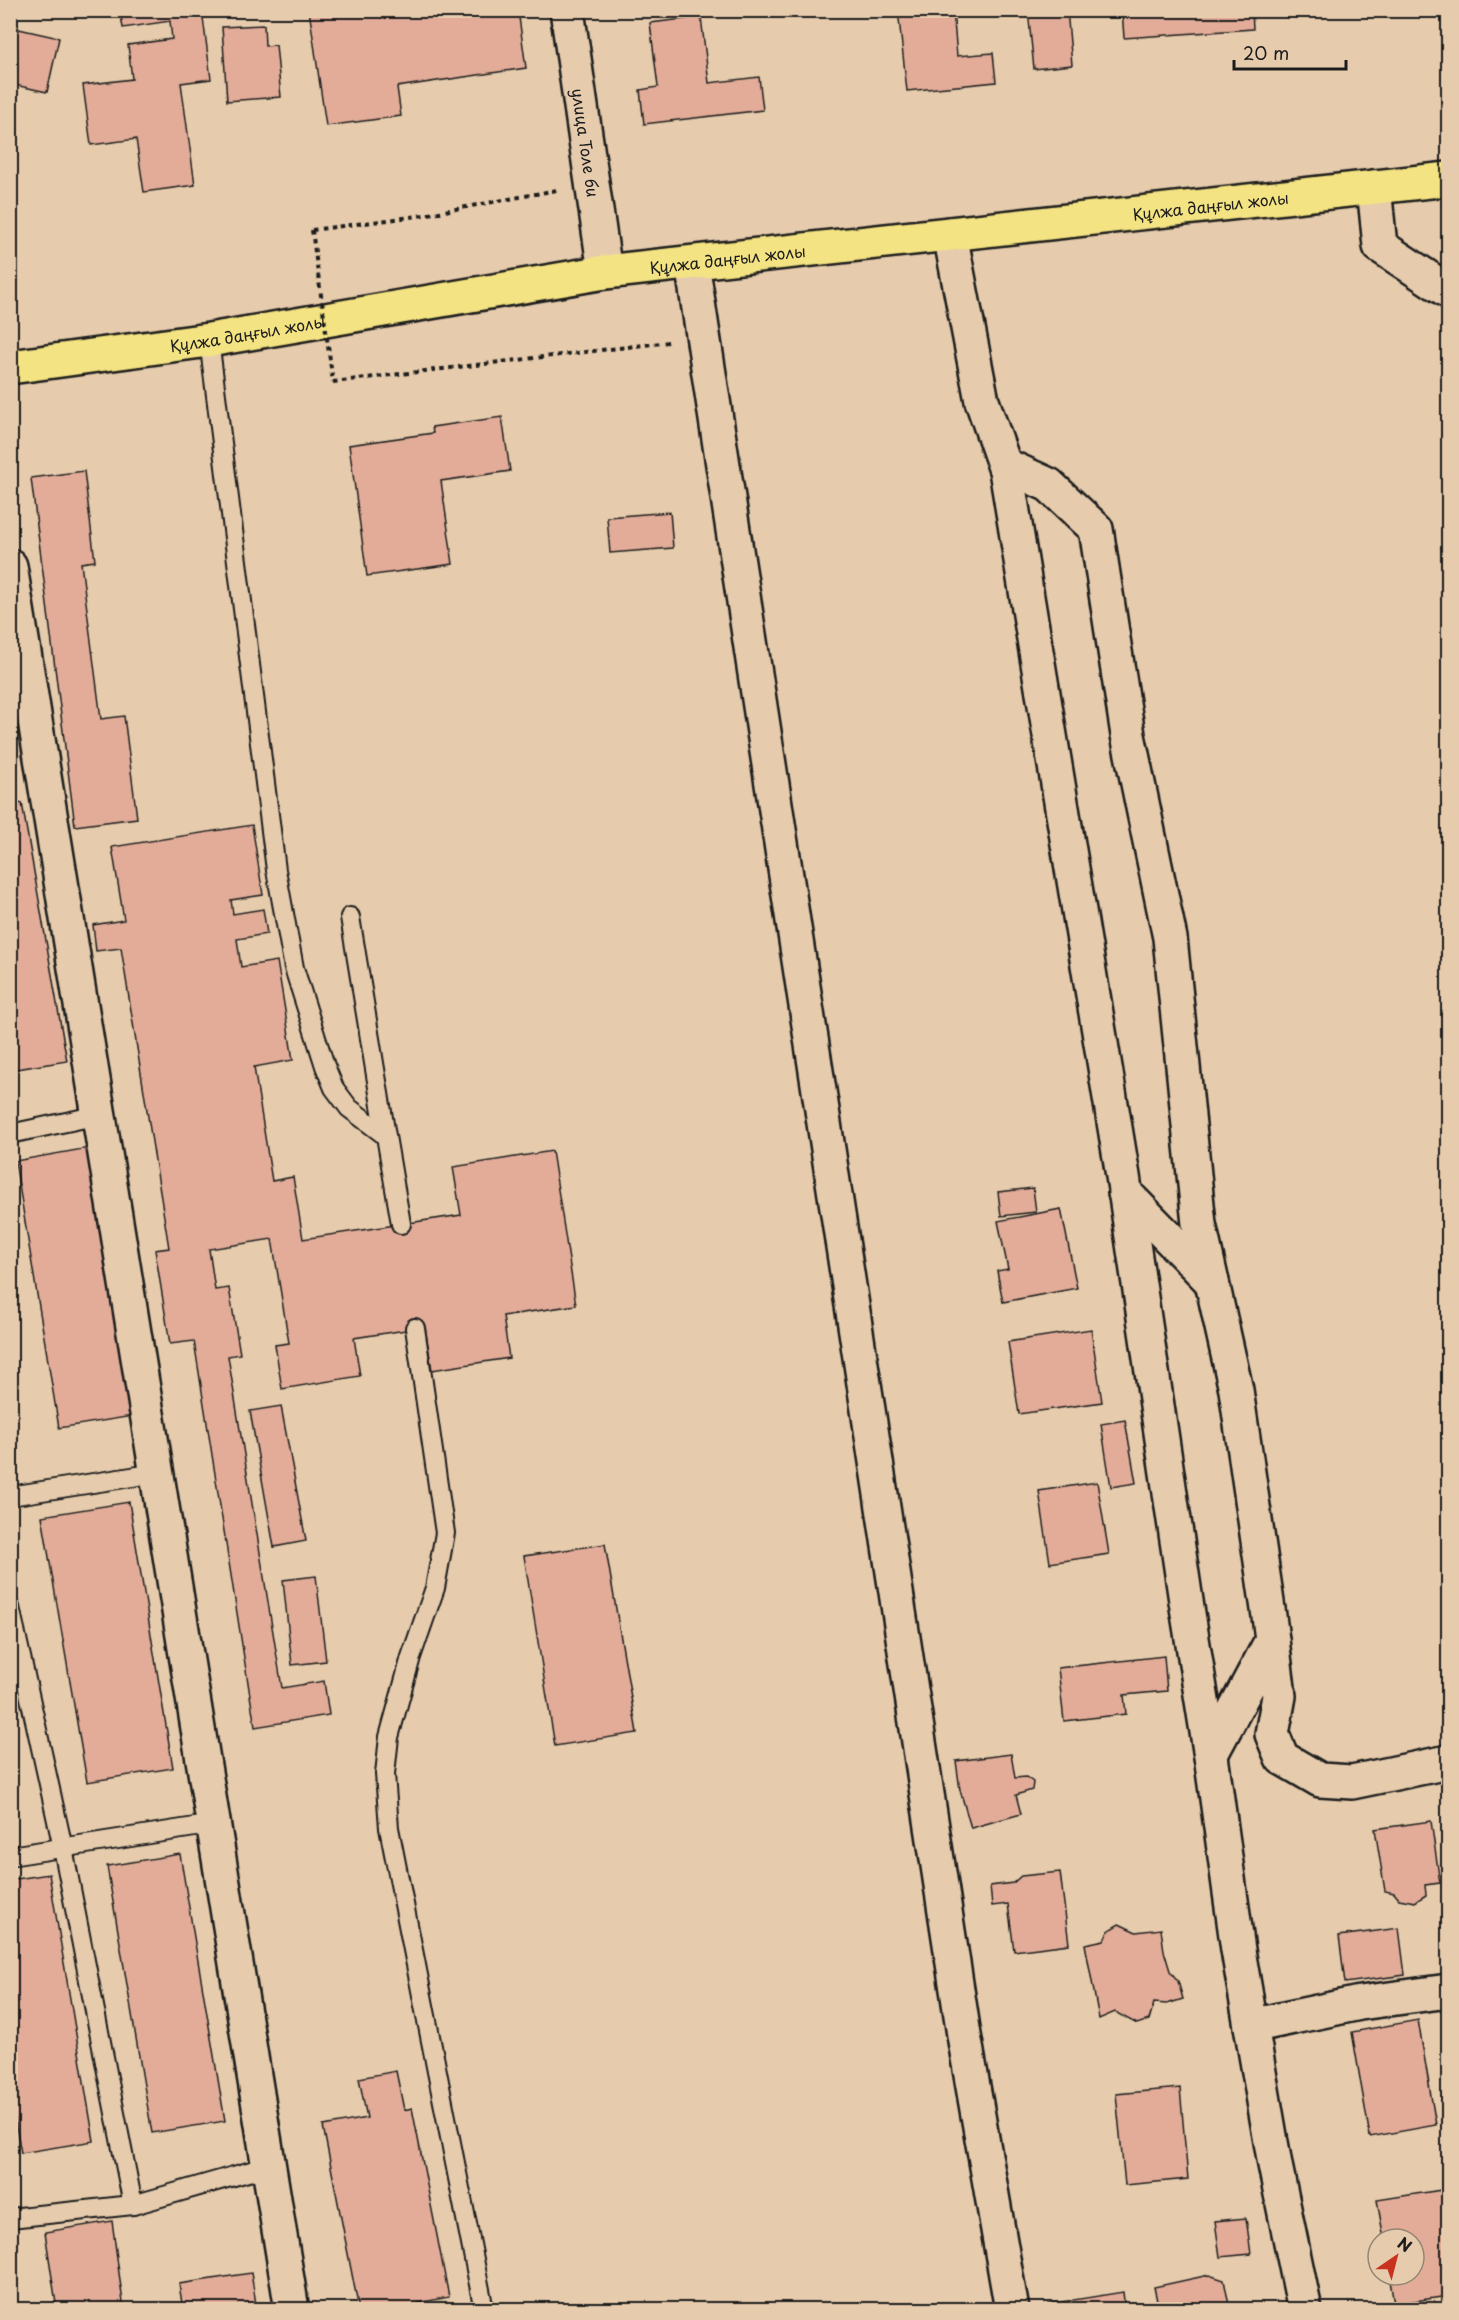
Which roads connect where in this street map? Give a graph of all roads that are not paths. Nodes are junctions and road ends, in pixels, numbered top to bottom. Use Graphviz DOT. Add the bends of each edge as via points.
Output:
graph roads {
  1 [pos="567,10"];
  2 [pos="1449,179"];
  3 [pos="1374,187"];
  4 [pos="950,234"];
  5 [pos="692,263"];
  6 [pos="605,272"];
  7 [pos="1449,291"];
  8 [pos="209,340"];
  9 [pos="10,367"];
  10 [pos="1005,465"];
  11 [pos="10,566"];
  12 [pos="350,917"];
  13 [pos="99,1115"];
  14 [pos="10,1134"];
  15 [pos="386,1136"];
  16 [pos="1125,1193"];
  17 [pos="401,1224"];
  18 [pos="1212,1282"];
  19 [pos="415,1328"];
  20 [pos="157,1473"];
  21 [pos="10,1496"];
  22 [pos="10,1607"];
  23 [pos="1272,1640"];
  24 [pos="1211,1754"];
  25 [pos="1449,1762"];
  26 [pos="214,1824"];
  27 [pos="63,1848"];
  28 [pos="10,1856"];
  29 [pos="1449,1991"];
  30 [pos="1251,2026"];
  31 [pos="269,2166"];
  32 [pos="133,2205"];
  33 [pos="10,2218"];
  34 [pos="292,2310"];
  35 [pos="484,2310"];
  36 [pos="1012,2310"];
  37 [pos="1305,2310"];
  1 -- 6 [label="street, улица Толе би"];
  2 -- 3 [label="main road, Құлжа даңғыл жолы"];
  3 -- 4 [label="main road, Құлжа даңғыл жолы"];
  3 -- 7 [label="street" via="1380,246"];
  4 -- 5 [label="main road, Құлжа даңғыл жолы"];
  4 -- 10 [label="street" via="982,401"];
  5 -- 6 [label="main road, Құлжа даңғыл жолы"];
  5 -- 36 [label="street" via="964,2034"];
  6 -- 8 [label="main road, Құлжа даңғыл жолы"];
  8 -- 9 [label="main road, Құлжа даңғыл жолы"];
  8 -- 15 [label="lane" via="276,870 294,968 334,1088 349,1108"];
  10 -- 16 [label="street"];
  10 -- 18 [label="street" via="1049,485 1096,529 1128,735 1170,938 1199,1224"];
  11 -- 13 [label="street"];
  12 -- 15 [label="lane"];
  13 -- 14 [label="lane"];
  13 -- 20 [label="street"];
  15 -- 17 [label="lane"];
  16 -- 18 [label="street"];
  16 -- 24 [label="street"];
  18 -- 23 [label="street" via="1236,1390"];
  19 -- 35 [label="lane" via="445,1533 435,1588 389,1737 385,1774 389,1828"];
  20 -- 21 [label="lane"];
  20 -- 26 [label="street"];
  22 -- 27 [label="lane"];
  23 -- 24 [label="street"];
  23 -- 25 [label="street" via="1278,1696 1272,1734 1282,1758 1320,1780 1352,1782"];
  24 -- 30 [label="street"];
  26 -- 27 [label="lane"];
  26 -- 31 [label="street"];
  27 -- 28 [label="lane"];
  27 -- 32 [label="lane"];
  29 -- 30 [label="street" via="1360,2003"];
  30 -- 37 [label="street"];
  31 -- 32 [label="lane"];
  31 -- 34 [label="street"];
  32 -- 33 [label="lane"];
}
